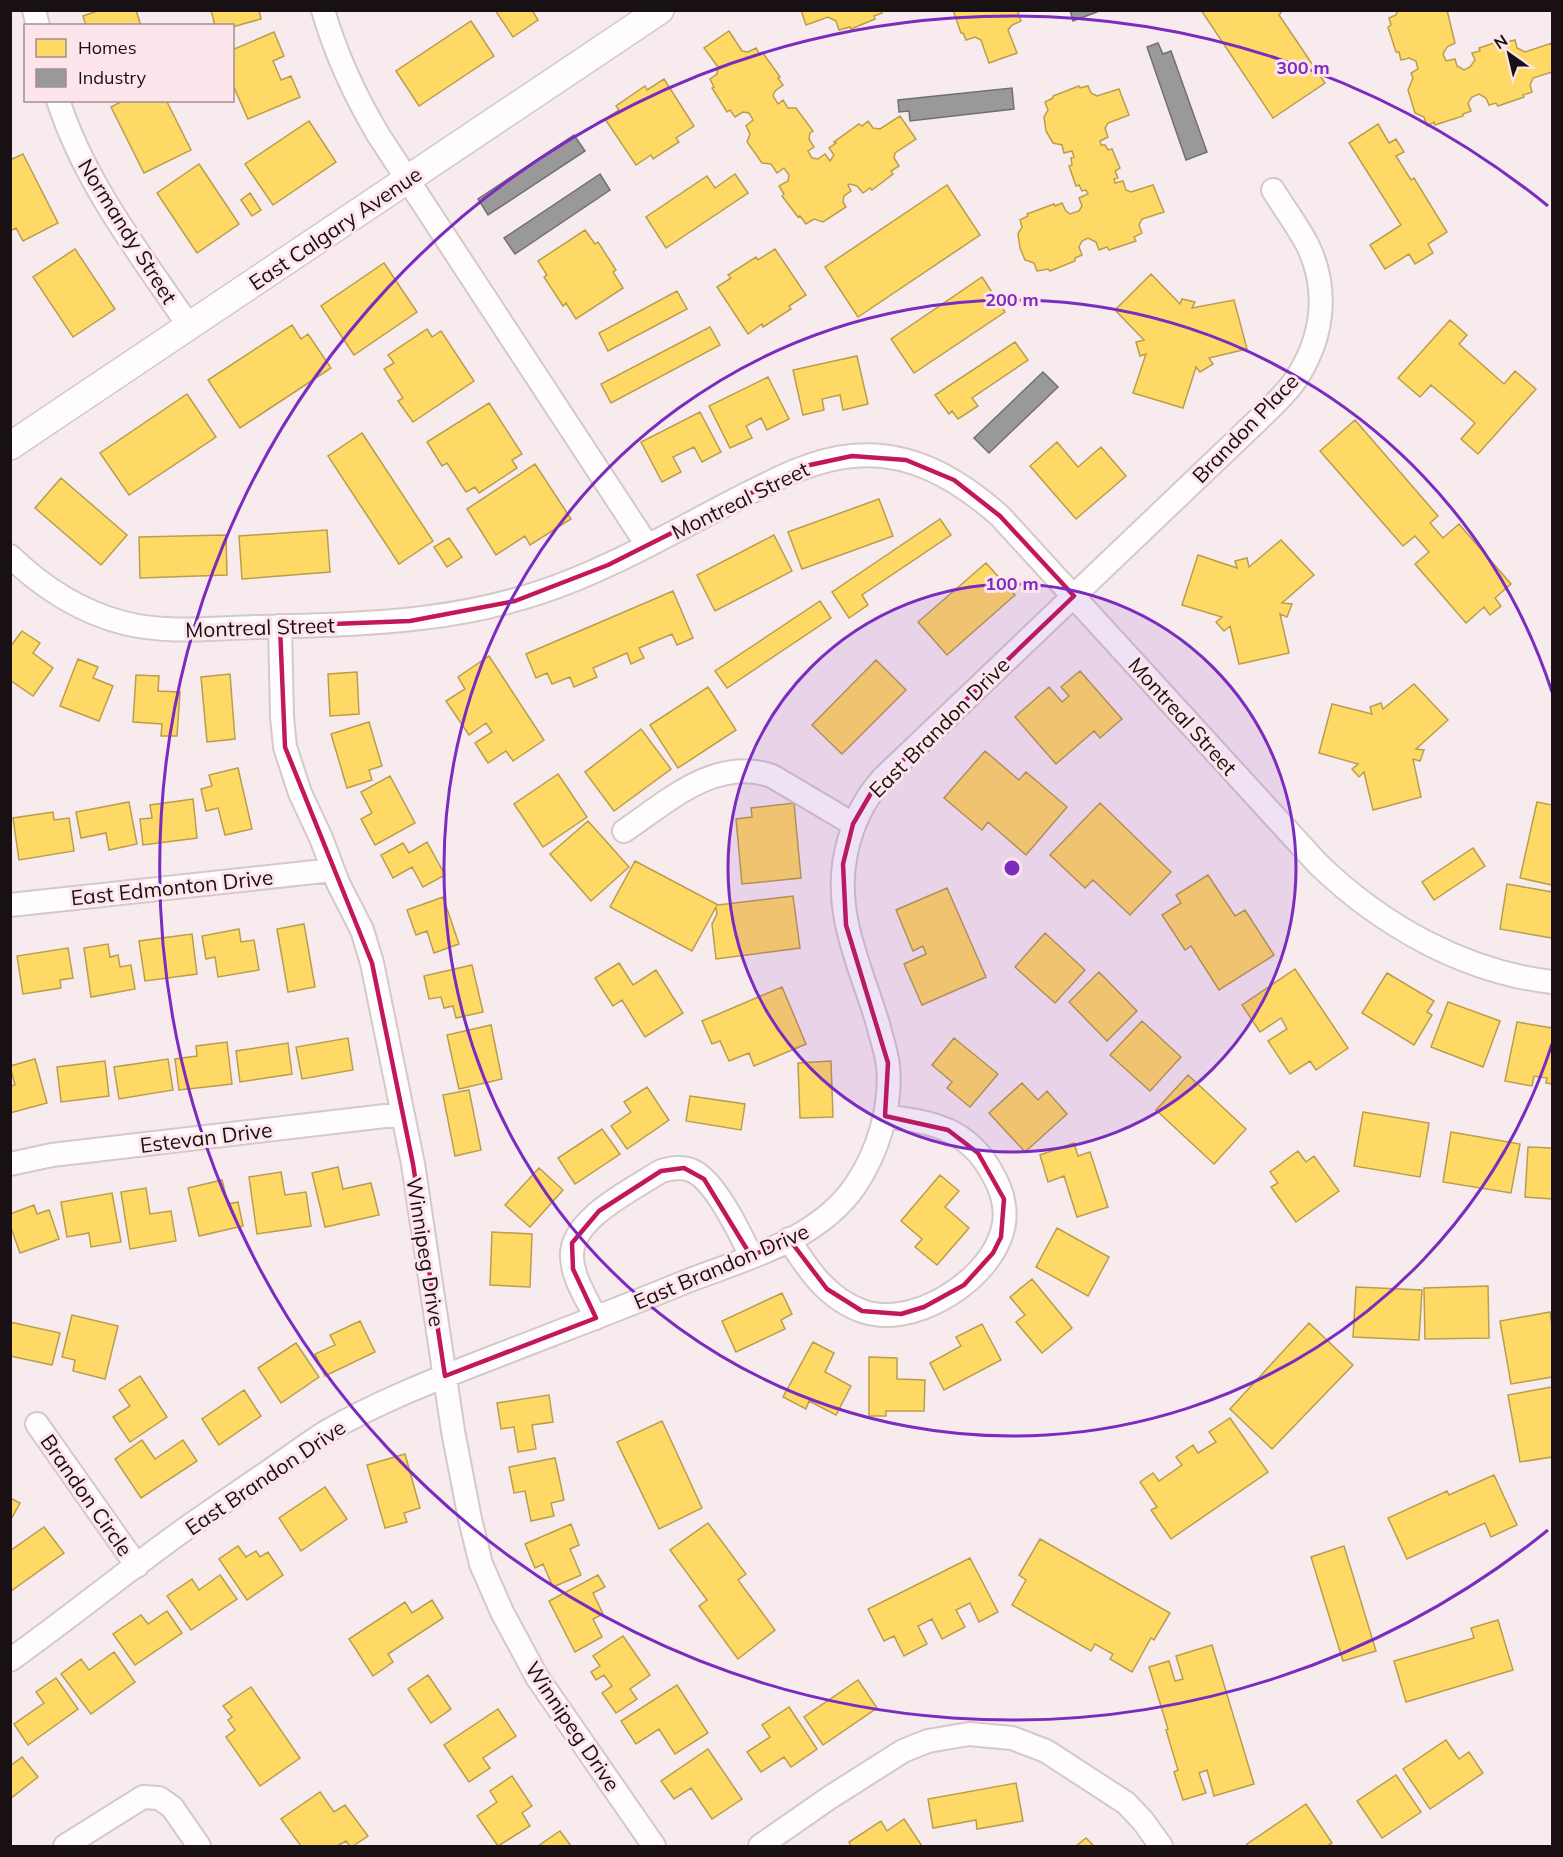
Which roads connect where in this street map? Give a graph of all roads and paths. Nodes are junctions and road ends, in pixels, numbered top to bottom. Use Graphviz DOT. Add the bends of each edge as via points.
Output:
graph roads {
  1 [pos="323,10"];
  2 [pos="660,10"];
  3 [pos="59,102"];
  4 [pos="407,180"];
  5 [pos="1273,190"];
  6 [pos="189,326"];
  7 [pos="10,446"];
  8 [pos="647,545"];
  9 [pos="10,556"];
  10 [pos="1074,596"];
  11 [pos="280,626"];
  12 [pos="853,824"];
  13 [pos="624,831"];
  14 [pos="333,870"];
  15 [pos="10,905"];
  16 [pos="1552,982"];
  17 [pos="402,1114"];
  18 [pos="885,1116"];
  19 [pos="10,1164"];
  20 [pos="789,1239"];
  21 [pos="751,1256"];
  22 [pos="596,1318"];
  23 [pos="445,1376"];
  24 [pos="37,1424"];
  25 [pos="137,1566"];
  26 [pos="10,1660"];
  27 [pos="65,1846"];
  28 [pos="198,1846"];
  29 [pos="654,1846"];
  30 [pos="760,1846"];
  31 [pos="1161,1846"];
  1 -- 4 [label="street" via="351,85"];
  2 -- 4 [label="street, East Calgary Avenue"];
  3 -- 6 [label="street, Normandy Street" via="80,156 106,204"];
  4 -- 6 [label="street, East Calgary Avenue"];
  4 -- 8 [label="street"];
  5 -- 10 [label="street, Brandon Place" via="1307,244 1318,276 1322,306 1313,348 1279,399"];
  6 -- 7 [label="street, East Calgary Avenue"];
  8 -- 10 [label="street, Montreal Street" via="805,466 852,456 880,455 928,467 976,494"];
  8 -- 11 [label="street, Montreal Street" via="546,591 481,610 410,621"];
  9 -- 11 [label="street, Montreal Street" via="62,597 126,624 168,629"];
  10 -- 12 [label="street, East Brandon Drive" via="883,778 865,800"];
  10 -- 16 [label="street, Montreal Street" via="1318,864 1360,902 1405,931 1466,960"];
  11 -- 14 [label="street, Winnipeg Drive" via="285,747 300,794"];
  12 -- 13 [label="street" via="771,776 737,771 698,782"];
  12 -- 18 [label="street, East Brandon Drive" via="843,864 842,906 850,944 888,1063"];
  14 -- 15 [label="street, East Edmonton Drive"];
  14 -- 17 [label="street, Winnipeg Drive" via="362,930 372,963"];
  17 -- 19 [label="street, Estevan Drive" via="52,1155"];
  17 -- 23 [label="street, Winnipeg Drive"];
  18 -- 20 [label="street, East Brandon Drive" via="874,1151 840,1205 824,1220"];
  18 -- 20 [label="street" via="948,1130 983,1159 1004,1199 1005,1218 993,1253 964,1285 944,1298 901,1314 880,1316 862,1311 826,1289 808,1270"];
  20 -- 21 [label="street, East Brandon Drive"];
  21 -- 22 [label="street, East Brandon Drive"];
  21 -- 22 [label="street" via="733,1220 704,1179 684,1168 661,1171 599,1211 572,1243 573,1269"];
  22 -- 23 [label="street, East Brandon Drive"];
  23 -- 25 [label="street, East Brandon Drive" via="327,1432"];
  23 -- 29 [label="street, Winnipeg Drive" via="470,1519 481,1564 502,1612 537,1677"];
  24 -- 25 [label="street, Brandon Circle"];
  25 -- 26 [label="street, East Brandon Drive"];
  27 -- 28 [label="street" via="143,1797 159,1798 172,1807"];
  30 -- 31 [label="street" via="903,1750 969,1734 1012,1738 1046,1751 1126,1803"];
}
